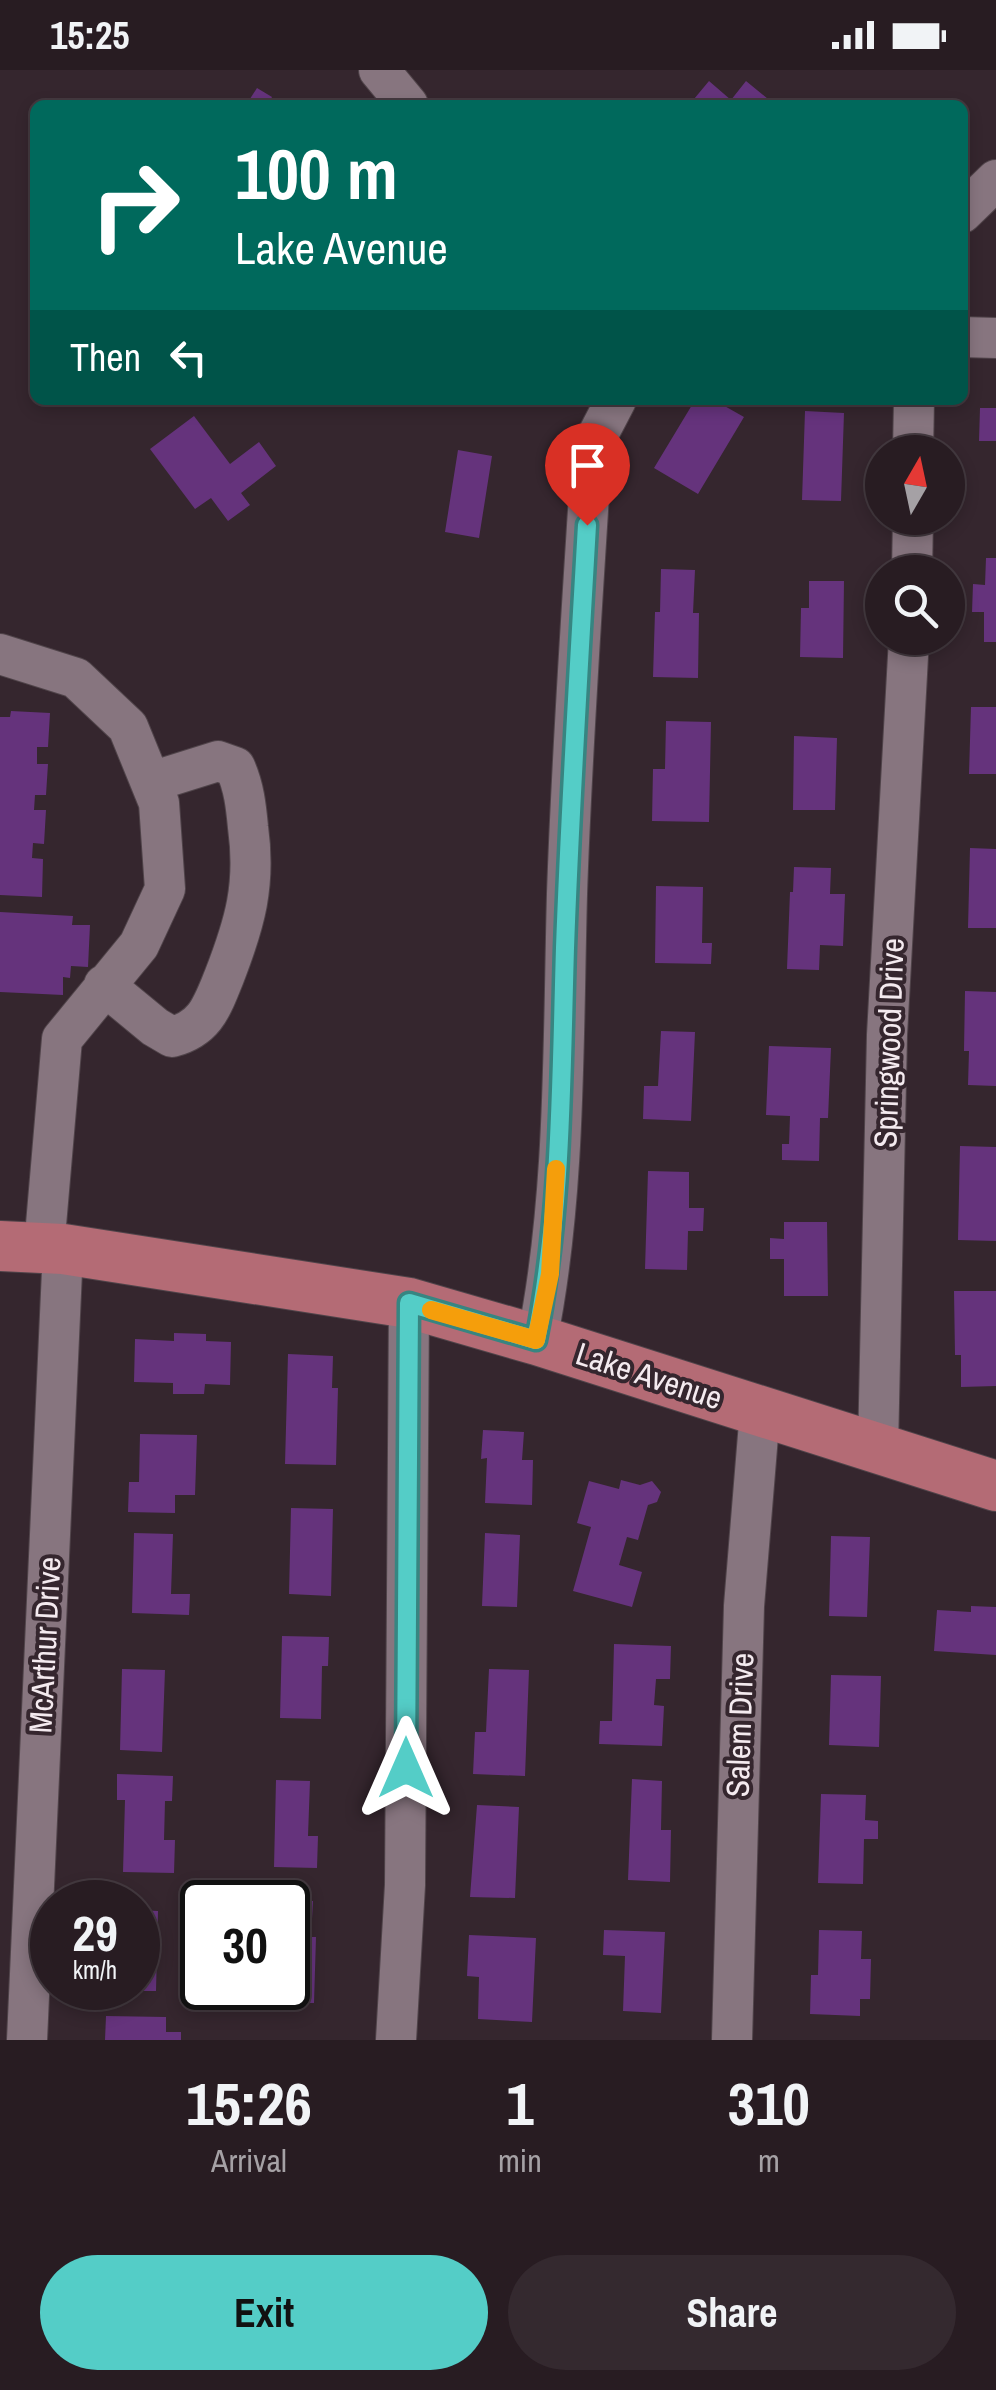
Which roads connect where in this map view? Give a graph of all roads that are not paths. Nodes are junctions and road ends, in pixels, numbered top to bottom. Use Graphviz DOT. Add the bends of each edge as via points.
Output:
graph roads {
  1 [pos="379,70"];
  2 [pos="404,100"];
  3 [pos="996,180"];
  4 [pos="968,207"];
  5 [pos="968,337"];
  6 [pos="996,338"];
  7 [pos="613,405"];
  8 [pos="914,405"];
  9 [pos="913,435"];
  10 [pos="0,654"];
  11 [pos="908,655"];
  12 [pos="151,782"];
  13 [pos="104,986"];
  14 [pos="35,1248"];
  15 [pos="409,1303"];
  16 [pos="536,1340"];
  17 [pos="760,1411"];
  18 [pos="878,1450"];
  19 [pos="996,1486"];
  20 [pos="27,2040"];
  21 [pos="396,2040"];
  22 [pos="732,2040"];
  1 -- 2 [label="street"];
  3 -- 4 [label="street"];
  5 -- 6 [label="street"];
  7 -- 16 [label="street" via="592,446 551,1254"];
  8 -- 9 [label="street"];
  10 -- 12 [label="street, McArthur Drive" via="76,678 128,727"];
  11 -- 18 [label="street, Springwood Drive" via="887,1036"];
  12 -- 13 [label="street, McArthur Drive" via="159,803 165,888 139,945"];
  12 -- 13 [label="street" via="218,761 235,768 252,853 242,931 207,1018 190,1032 172,1037"];
  13 -- 14 [label="street, McArthur Drive" via="62,1039"];
  14 -- 15 [label="main road, Lake Avenue"];
  14 -- 20 [label="street, McArthur Drive"];
  15 -- 16 [label="main road, Lake Avenue"];
  15 -- 21 [label="street" via="404,1885"];
  16 -- 17 [label="main road, Lake Avenue"];
  17 -- 18 [label="main road, Lake Avenue"];
  17 -- 22 [label="street, Salem Drive" via="744,1606"];
  18 -- 19 [label="main road, Lake Avenue"];
}
